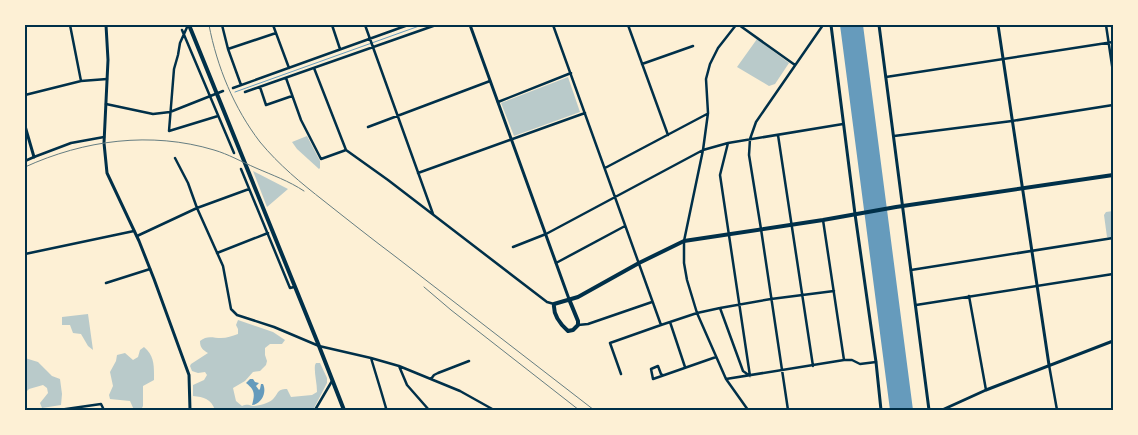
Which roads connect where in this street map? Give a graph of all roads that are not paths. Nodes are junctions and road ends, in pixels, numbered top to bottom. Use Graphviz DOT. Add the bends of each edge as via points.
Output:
graph roads {
  1 [pos="70,25"];
  2 [pos="106,25"];
  3 [pos="189,25"];
  4 [pos="222,25"];
  5 [pos="273,25"];
  6 [pos="332,25"];
  7 [pos="365,25"];
  8 [pos="408,25"];
  9 [pos="436,25"];
  10 [pos="470,25"];
  11 [pos="553,25"];
  12 [pos="628,25"];
  13 [pos="738,25"];
  14 [pos="823,25"];
  15 [pos="831,25"];
  16 [pos="879,25"];
  17 [pos="998,25"];
  18 [pos="1106,25"];
  19 [pos="182,30"];
  20 [pos="276,33"];
  21 [pos="184,34"];
  22 [pos="370,39"];
  23 [pos="1113,42"];
  24 [pos="1109,43"];
  25 [pos="693,46"];
  26 [pos="373,47"];
  27 [pos="228,49"];
  28 [pos="340,49"];
  29 [pos="1003,60"];
  30 [pos="642,64"];
  31 [pos="795,65"];
  32 [pos="289,68"];
  33 [pos="314,68"];
  34 [pos="1113,72"];
  35 [pos="570,73"];
  36 [pos="268,75"];
  37 [pos="886,77"];
  38 [pos="286,78"];
  39 [pos="108,79"];
  40 [pos="81,81"];
  41 [pos="490,81"];
  42 [pos="271,83"];
  43 [pos="241,85"];
  44 [pos="260,87"];
  45 [pos="233,88"];
  46 [pos="223,91"];
  47 [pos="245,92"];
  48 [pos="25,95"];
  49 [pos="210,96"];
  50 [pos="292,96"];
  51 [pos="498,102"];
  52 [pos="106,104"];
  53 [pos="1113,105"];
  54 [pos="170,112"];
  55 [pos="585,113"];
  56 [pos="708,114"];
  57 [pos="218,116"];
  58 [pos="398,116"];
  59 [pos="1012,121"];
  60 [pos="843,124"];
  61 [pos="25,126"];
  62 [pos="368,127"];
  63 [pos="668,135"];
  64 [pos="778,135"];
  65 [pos="894,136"];
  66 [pos="104,138"];
  67 [pos="750,139"];
  68 [pos="511,140"];
  69 [pos="728,143"];
  70 [pos="346,150"];
  71 [pos="702,150"];
  72 [pos="234,154"];
  73 [pos="34,156"];
  74 [pos="175,158"];
  75 [pos="25,161"];
  76 [pos="605,168"];
  77 [pos="241,169"];
  78 [pos="418,173"];
  79 [pos="1113,175"];
  80 [pos="1022,188"];
  81 [pos="248,189"];
  82 [pos="615,197"];
  83 [pos="903,206"];
  84 [pos="197,208"];
  85 [pos="855,214"];
  86 [pos="433,216"];
  87 [pos="823,220"];
  88 [pos="792,224"];
  89 [pos="625,226"];
  90 [pos="761,229"];
  91 [pos="134,231"];
  92 [pos="268,234"];
  93 [pos="546,234"];
  94 [pos="729,234"];
  95 [pos="137,236"];
  96 [pos="1113,238"];
  97 [pos="684,241"];
  98 [pos="513,247"];
  99 [pos="1032,251"];
  100 [pos="217,253"];
  101 [pos="25,254"];
  102 [pos="556,263"];
  103 [pos="639,263"];
  104 [pos="150,269"];
  105 [pos="911,270"];
  106 [pos="1113,274"];
  107 [pos="106,283"];
  108 [pos="1037,286"];
  109 [pos="295,287"];
  110 [pos="834,291"];
  111 [pos="802,295"];
  112 [pos="969,296"];
  113 [pos="569,299"];
  114 [pos="771,299"];
  115 [pos="652,302"];
  116 [pos="554,304"];
  117 [pos="740,304"];
  118 [pos="916,305"];
  119 [pos="720,308"];
  120 [pos="697,313"];
  121 [pos="670,322"];
  122 [pos="578,325"];
  123 [pos="660,325"];
  124 [pos="1113,341"];
  125 [pos="319,346"];
  126 [pos="716,356"];
  127 [pos="371,358"];
  128 [pos="844,360"];
  129 [pos="469,361"];
  130 [pos="876,362"];
  131 [pos="1049,365"];
  132 [pos="399,366"];
  133 [pos="813,366"];
  134 [pos="685,367"];
  135 [pos="782,371"];
  136 [pos="621,374"];
  137 [pos="663,375"];
  138 [pos="750,376"];
  139 [pos="431,379"];
  140 [pos="726,379"];
  141 [pos="332,380"];
  142 [pos="986,390"];
  143 [pos="488,406"];
  144 [pos="59,410"];
  145 [pos="104,410"];
  146 [pos="190,410"];
  147 [pos="315,410"];
  148 [pos="344,410"];
  149 [pos="384,410"];
  150 [pos="429,410"];
  151 [pos="484,410"];
  152 [pos="494,410"];
  153 [pos="748,410"];
  154 [pos="788,410"];
  155 [pos="881,410"];
  156 [pos="929,410"];
  157 [pos="942,410"];
  158 [pos="1057,410"];
  1 -- 40 [label="street"];
  2 -- 39 [label="street"];
  3 -- 21 [label="street"];
  3 -- 109 [label="main road"];
  4 -- 27 [label="street"];
  5 -- 20 [label="street"];
  6 -- 28 [label="street"];
  7 -- 22 [label="street"];
  8 -- 22 [label="street"];
  9 -- 26 [label="street"];
  10 -- 41 [label="street"];
  11 -- 35 [label="street"];
  12 -- 30 [label="street"];
  13 -- 31 [label="street"];
  13 -- 56 [label="street" via="718,48 710,64 706,79"];
  14 -- 31 [label="street"];
  15 -- 60 [label="street"];
  16 -- 37 [label="street"];
  17 -- 29 [label="street"];
  18 -- 24 [label="street"];
  19 -- 21 [label="street"];
  20 -- 27 [label="street"];
  20 -- 32 [label="street"];
  21 -- 49 [label="street"];
  21 -- 54 [label="street" via="174,69"];
  22 -- 26 [label="street"];
  22 -- 28 [label="street"];
  23 -- 24 [label="street"];
  24 -- 29 [label="street"];
  24 -- 34 [label="street"];
  25 -- 30 [label="street"];
  26 -- 33 [label="street"];
  26 -- 58 [label="street"];
  27 -- 43 [label="street"];
  28 -- 32 [label="street"];
  29 -- 37 [label="street"];
  29 -- 59 [label="street"];
  30 -- 63 [label="street"];
  31 -- 67 [label="street" via="756,122"];
  32 -- 36 [label="street"];
  33 -- 38 [label="street"];
  33 -- 70 [label="street"];
  35 -- 51 [label="street"];
  35 -- 55 [label="street"];
  36 -- 42 [label="street"];
  36 -- 43 [label="street"];
  37 -- 65 [label="street"];
  38 -- 42 [label="street"];
  38 -- 50 [label="street"];
  39 -- 40 [label="street"];
  39 -- 52 [label="street"];
  40 -- 48 [label="street"];
  41 -- 51 [label="street"];
  41 -- 58 [label="street"];
  42 -- 44 [label="street"];
  43 -- 45 [label="street"];
  44 -- 47 [label="street"];
  44 -- 50 [label="street" via="266,105"];
  46 -- 49 [label="street"];
  49 -- 54 [label="street"];
  49 -- 57 [label="street"];
  50 -- 70 [label="street" via="320,159"];
  51 -- 68 [label="street"];
  52 -- 54 [label="street" via="153,114"];
  52 -- 66 [label="street"];
  53 -- 59 [label="street"];
  54 -- 57 [label="street" via="169,131"];
  55 -- 68 [label="street"];
  55 -- 76 [label="street"];
  56 -- 63 [label="street"];
  56 -- 71 [label="street"];
  57 -- 72 [label="street"];
  58 -- 62 [label="street"];
  58 -- 78 [label="street"];
  59 -- 65 [label="street"];
  59 -- 80 [label="street"];
  60 -- 64 [label="street"];
  60 -- 85 [label="street"];
  61 -- 73 [label="street"];
  63 -- 76 [label="street"];
  64 -- 67 [label="street"];
  64 -- 88 [label="street"];
  65 -- 83 [label="street"];
  66 -- 73 [label="street" via="70,143"];
  66 -- 91 [label="street" via="107,172"];
  67 -- 69 [label="street"];
  67 -- 90 [label="street" via="749,155"];
  68 -- 78 [label="street"];
  68 -- 93 [label="street"];
  69 -- 71 [label="street"];
  69 -- 94 [label="street" via="720,175"];
  70 -- 86 [label="street"];
  71 -- 82 [label="street"];
  71 -- 97 [label="street"];
  73 -- 75 [label="street"];
  74 -- 84 [label="street"];
  76 -- 82 [label="street"];
  77 -- 81 [label="street"];
  78 -- 86 [label="street"];
  79 -- 80 [label="main road"];
  80 -- 83 [label="main road"];
  80 -- 99 [label="street"];
  81 -- 84 [label="street"];
  81 -- 92 [label="street"];
  82 -- 89 [label="street"];
  82 -- 93 [label="street"];
  83 -- 85 [label="main road"];
  83 -- 105 [label="street"];
  84 -- 95 [label="street"];
  84 -- 100 [label="street"];
  85 -- 87 [label="main road"];
  85 -- 130 [label="street"];
  86 -- 116 [label="street"];
  87 -- 88 [label="main road"];
  87 -- 110 [label="street"];
  88 -- 90 [label="main road"];
  88 -- 111 [label="street"];
  89 -- 102 [label="street"];
  89 -- 103 [label="street"];
  90 -- 94 [label="main road"];
  90 -- 114 [label="street"];
  91 -- 95 [label="street"];
  91 -- 101 [label="street"];
  92 -- 100 [label="street"];
  92 -- 109 [label="street" via="290,288"];
  93 -- 98 [label="street"];
  93 -- 102 [label="street"];
  94 -- 97 [label="main road"];
  94 -- 117 [label="street"];
  95 -- 104 [label="street"];
  96 -- 99 [label="street"];
  97 -- 103 [label="main road"];
  97 -- 120 [label="street" via="687,280"];
  99 -- 105 [label="street"];
  99 -- 108 [label="street"];
  100 -- 125 [label="street" via="223,266 231,309"];
  102 -- 113 [label="street"];
  103 -- 113 [label="main road"];
  103 -- 115 [label="street"];
  104 -- 107 [label="street"];
  104 -- 146 [label="street" via="189,375"];
  105 -- 118 [label="street"];
  106 -- 108 [label="street"];
  108 -- 112 [label="street"];
  108 -- 131 [label="street"];
  109 -- 125 [label="main road"];
  110 -- 111 [label="street"];
  110 -- 128 [label="street"];
  111 -- 114 [label="street"];
  111 -- 133 [label="street"];
  112 -- 118 [label="street"];
  112 -- 142 [label="street"];
  113 -- 116 [label="main road"];
  113 -- 122 [label="main road"];
  114 -- 117 [label="street"];
  114 -- 135 [label="street"];
  115 -- 122 [label="street"];
  115 -- 123 [label="street"];
  116 -- 122 [label="main road" via="562,326 568,331"];
  117 -- 119 [label="street"];
  117 -- 138 [label="street"];
  118 -- 156 [label="street"];
  119 -- 120 [label="street"];
  119 -- 138 [label="street" via="742,371"];
  120 -- 121 [label="street"];
  120 -- 126 [label="street"];
  121 -- 123 [label="street"];
  121 -- 134 [label="street"];
  123 -- 136 [label="street" via="610,343"];
  124 -- 131 [label="street"];
  125 -- 127 [label="street"];
  125 -- 141 [label="main road"];
  126 -- 134 [label="street"];
  126 -- 140 [label="street"];
  127 -- 132 [label="street"];
  127 -- 149 [label="street" via="382,391"];
  128 -- 130 [label="street" via="860,364"];
  128 -- 133 [label="street"];
  129 -- 139 [label="street"];
  130 -- 155 [label="street"];
  131 -- 142 [label="street"];
  131 -- 158 [label="street"];
  132 -- 139 [label="street"];
  132 -- 150 [label="street" via="407,386"];
  133 -- 135 [label="street"];
  134 -- 137 [label="street"];
  135 -- 138 [label="street"];
  135 -- 154 [label="street"];
  137 -- 137 [label="street" via="658,366 651,369 653,379"];
  138 -- 140 [label="street"];
  139 -- 143 [label="street"];
  140 -- 153 [label="street"];
  141 -- 147 [label="street"];
  141 -- 148 [label="main road"];
  142 -- 157 [label="street"];
  143 -- 151 [label="street"];
  143 -- 152 [label="street"];
  144 -- 145 [label="street" via="101,404"];
}
